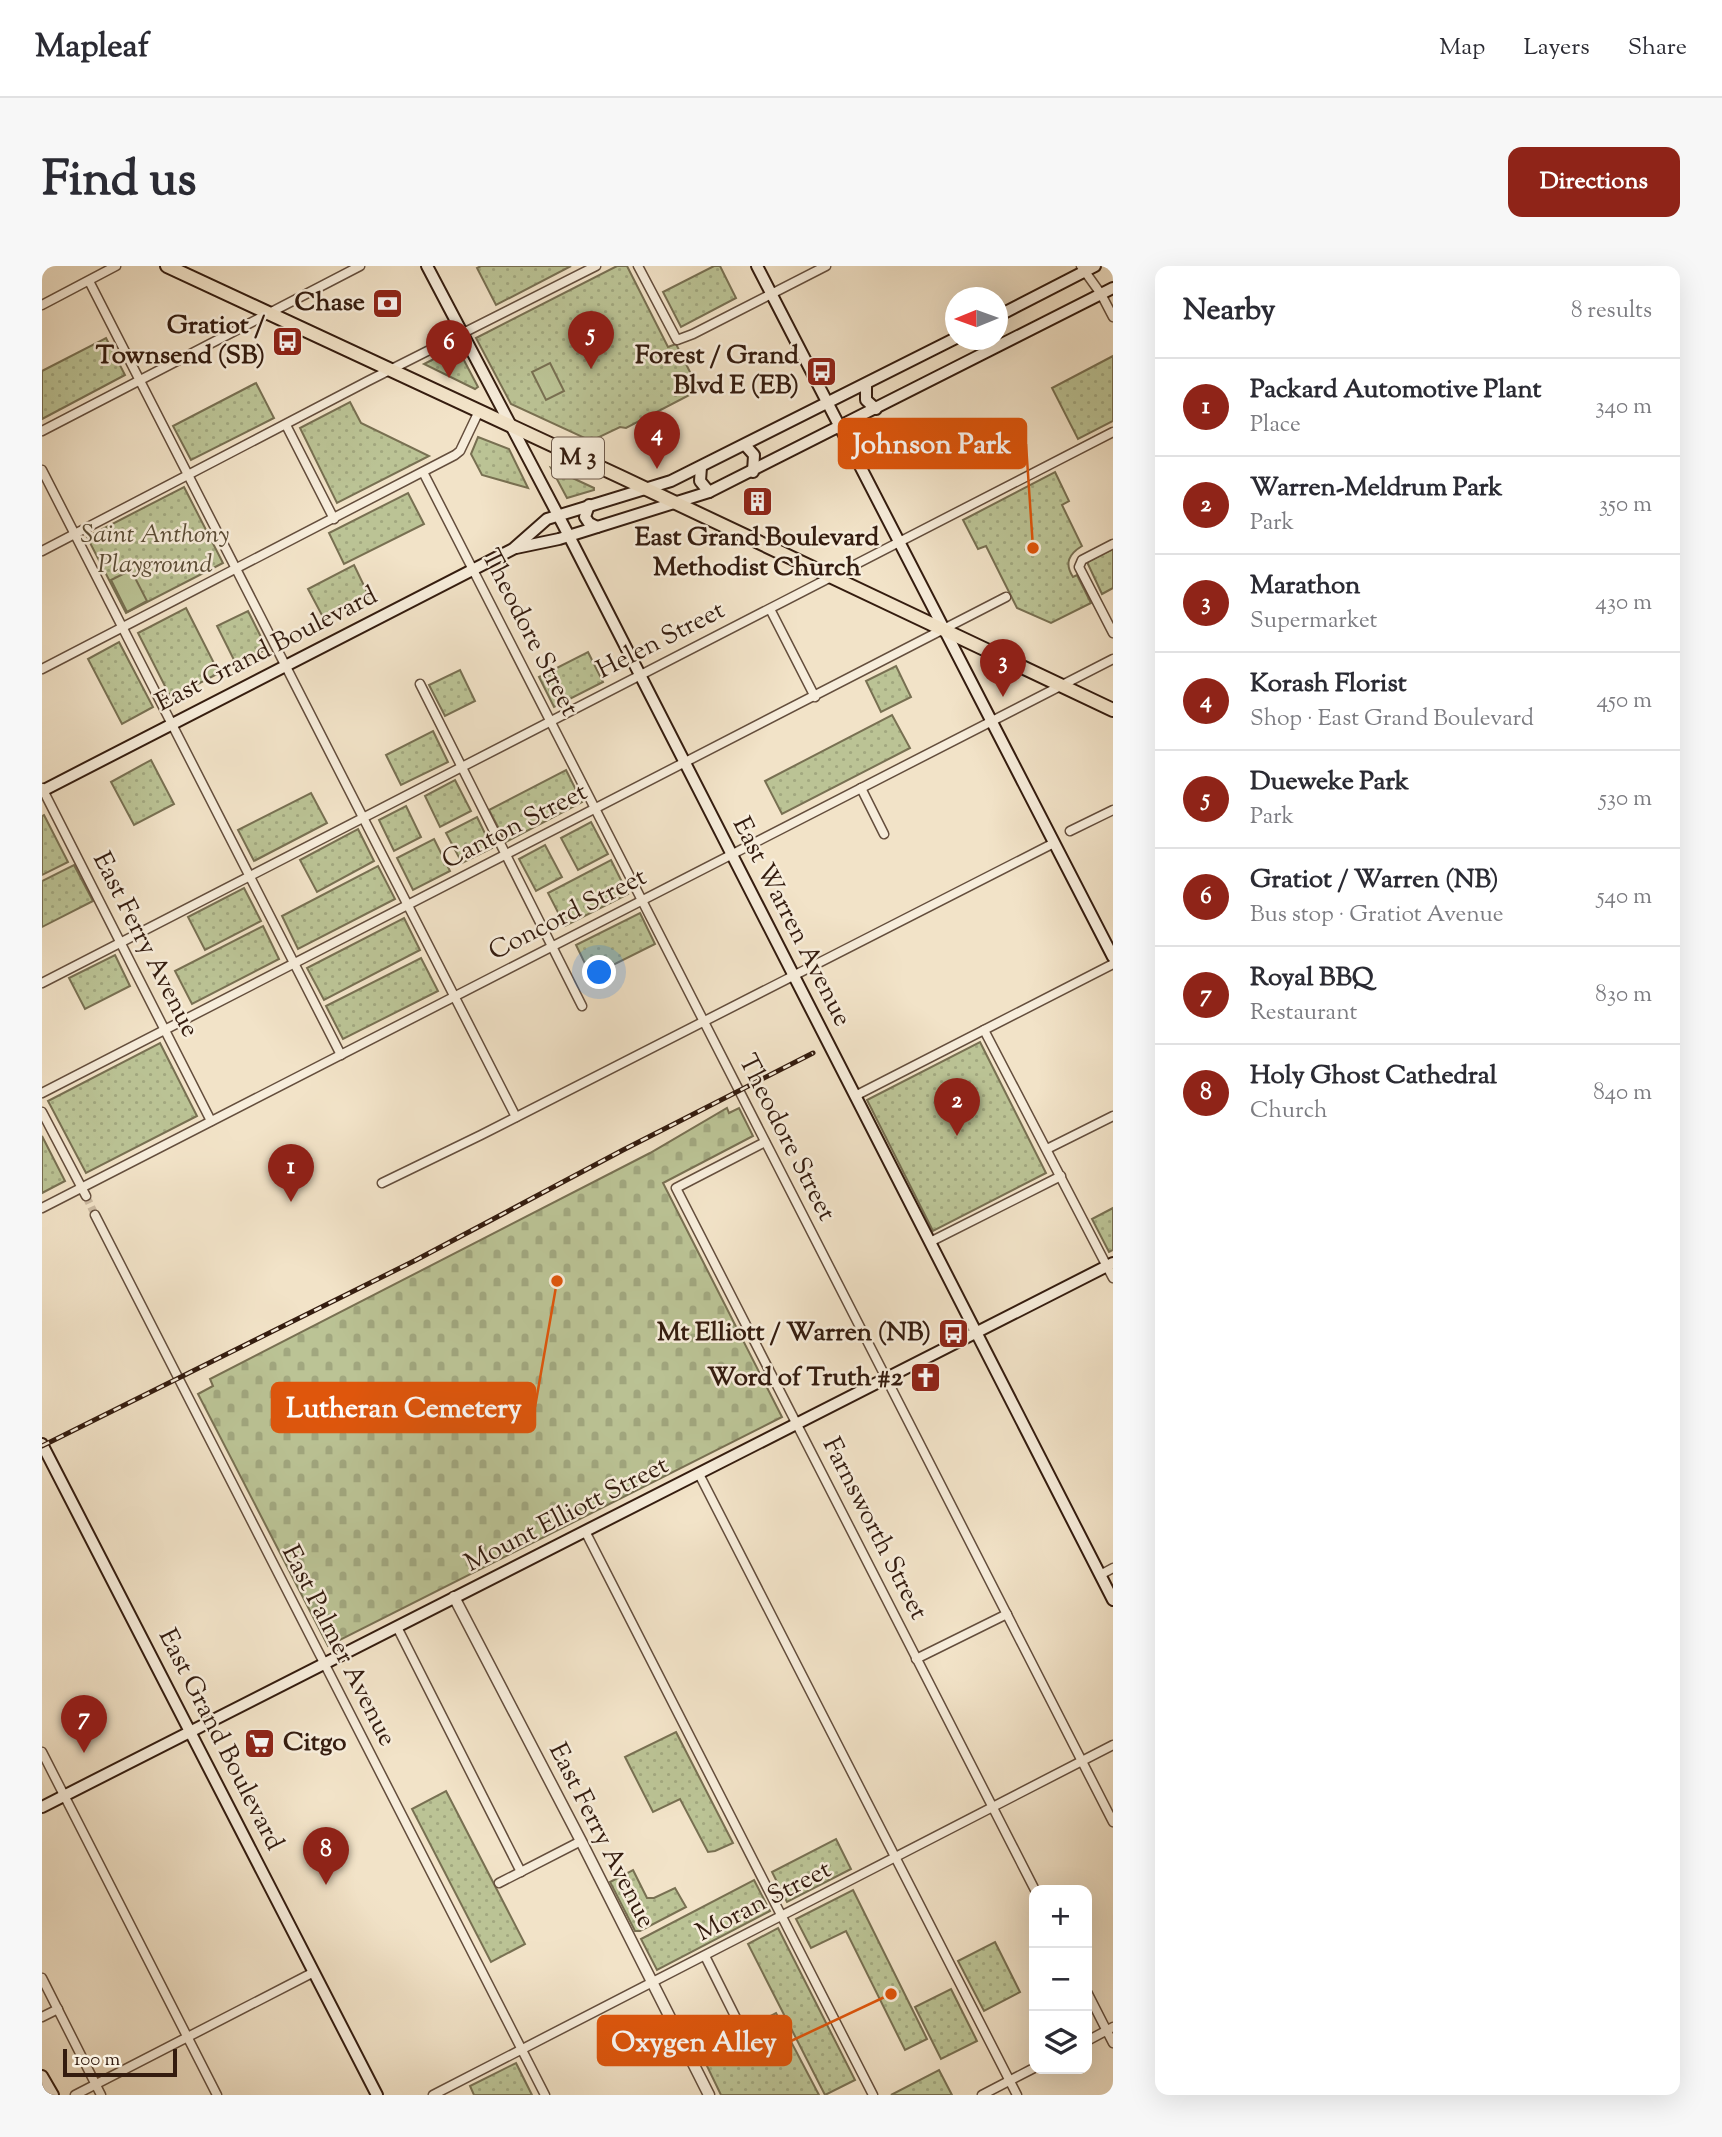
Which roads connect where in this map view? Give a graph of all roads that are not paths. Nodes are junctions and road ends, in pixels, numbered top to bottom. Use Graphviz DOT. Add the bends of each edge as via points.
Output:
graph roads {
  1 [pos="116,266"];
  2 [pos="167,266"];
  3 [pos="360,266"];
  4 [pos="427,266"];
  5 [pos="596,266"];
  6 [pos="638,266"];
  7 [pos="757,266"];
  8 [pos="826,266"];
  9 [pos="1095,266"];
  10 [pos="1082,269"];
  11 [pos="89,281"];
  12 [pos="1113,288"];
  13 [pos="771,294"];
  14 [pos="1101,294"];
  15 [pos="42,305"];
  16 [pos="1008,310"];
  17 [pos="267,313"];
  18 [pos="1113,317"];
  19 [pos="462,334"];
  20 [pos="945,344"];
  21 [pos="391,370"];
  22 [pos="140,380"];
  23 [pos="866,384"];
  24 [pos="827,403"];
  25 [pos="876,409"];
  26 [pos="479,411"];
  27 [pos="286,425"];
  28 [pos="513,427"];
  29 [pos="840,427"];
  30 [pos="42,431"];
  31 [pos="1113,432"];
  32 [pos="745,445"];
  33 [pos="701,467"];
  34 [pos="42,470"];
  35 [pos="423,472"];
  36 [pos="753,472"];
  37 [pos="189,475"];
  38 [pos="644,489"];
  39 [pos="709,492"];
  40 [pos="676,504"];
  41 [pos="589,505"];
  42 [pos="557,516"];
  43 [pos="334,519"];
  44 [pos="597,527"];
  45 [pos="75,534"];
  46 [pos="569,536"];
  47 [pos="899,542"];
  48 [pos="1113,544"];
  49 [pos="513,549"];
  50 [pos="42,551"];
  51 [pos="237,569"];
  52 [pos="473,569"];
  53 [pos="830,577"];
  54 [pos="1006,597"];
  55 [pos="770,609"];
  56 [pos="123,628"];
  57 [pos="944,630"];
  58 [pos="1113,633"];
  59 [pos="1113,659"];
  60 [pos="286,665"];
  61 [pos="42,669"];
  62 [pos="640,675"];
  63 [pos="420,684"];
  64 [pos="1062,686"];
  65 [pos="815,696"];
  66 [pos="1113,710"];
  67 [pos="550,721"];
  68 [pos="992,722"];
  69 [pos="173,724"];
  70 [pos="684,764"];
  71 [pos="461,767"];
  72 [pos="861,788"];
  73 [pos="42,790"];
  74 [pos="595,810"];
  75 [pos="1113,810"];
  76 [pos="363,817"];
  77 [pos="1070,831"];
  78 [pos="884,834"];
  79 [pos="1054,843"];
  80 [pos="730,854"];
  81 [pos="505,856"];
  82 [pos="249,876"];
  83 [pos="642,901"];
  84 [pos="408,906"];
  85 [pos="120,943"];
  86 [pos="552,946"];
  87 [pos="1113,957"];
  88 [pos="294,963"];
  89 [pos="1113,964"];
  90 [pos="793,975"];
  91 [pos="42,983"];
  92 [pos="454,996"];
  93 [pos="582,1006"];
  94 [pos="703,1021"];
  95 [pos="984,1030"];
  96 [pos="164,1031"];
  97 [pos="341,1055"];
  98 [pos="42,1093"];
  99 [pos="855,1097"];
  100 [pos="42,1112"];
  101 [pos="1113,1116"];
  102 [pos="516,1117"];
  103 [pos="211,1121"];
  104 [pos="765,1142"];
  105 [pos="1047,1149"];
  106 [pos="1061,1176"];
  107 [pos="382,1183"];
  108 [pos="81,1188"];
  109 [pos="86,1196"];
  110 [pos="42,1208"];
  111 [pos="95,1215"];
  112 [pos="930,1242"];
  113 [pos="1110,1265"];
  114 [pos="1113,1279"];
  115 [pos="976,1333"];
  116 [pos="886,1378"];
  117 [pos="796,1424"];
  118 [pos="42,1444"];
  119 [pos="699,1474"];
  120 [pos="585,1531"];
  121 [pos="1113,1568"];
  122 [pos="1100,1575"];
  123 [pos="454,1597"];
  124 [pos="1113,1600"];
  125 [pos="1007,1614"];
  126 [pos="397,1627"];
  127 [pos="916,1659"];
  128 [pos="324,1664"];
  129 [pos="190,1731"];
  130 [pos="1113,1745"];
  131 [pos="42,1752"];
  132 [pos="1082,1761"];
  133 [pos="64,1796"];
  134 [pos="42,1807"];
  135 [pos="992,1807"];
  136 [pos="1113,1822"];
  137 [pos="581,1841"];
  138 [pos="895,1858"];
  139 [pos="521,1872"];
  140 [pos="499,1883"];
  141 [pos="1032,1885"];
  142 [pos="782,1917"];
  143 [pos="705,1956"];
  144 [pos="314,1972"];
  145 [pos="42,1978"];
  146 [pos="652,1983"];
  147 [pos="1092,2000"];
  148 [pos="58,2010"];
  149 [pos="42,2017"];
  150 [pos="1110,2029"];
  151 [pos="745,2036"];
  152 [pos="188,2037"];
  153 [pos="1092,2038"];
  154 [pos="1113,2043"];
  155 [pos="522,2050"];
  156 [pos="1029,2071"];
  157 [pos="42,2076"];
  158 [pos="1009,2081"];
  159 [pos="96,2084"];
  160 [pos="53,2095"];
  161 [pos="75,2095"];
  162 [pos="101,2095"];
  163 [pos="217,2095"];
  164 [pos="377,2095"];
  165 [pos="433,2095"];
  166 [pos="545,2095"];
  167 [pos="709,2095"];
  168 [pos="873,2095"];
  169 [pos="982,2095"];
  170 [pos="1017,2095"];
  1 -- 11 [label="street"];
  2 -- 17 [label="main road, M 3"];
  3 -- 17 [label="street"];
  4 -- 19 [label="main road, East Warren Avenue"];
  5 -- 19 [label="street"];
  6 -- 13 [label="street" via="677,340"];
  7 -- 13 [label="main road"];
  8 -- 13 [label="street"];
  9 -- 10 [label="main road"];
  10 -- 14 [label="street"];
  10 -- 16 [label="main road"];
  11 -- 15 [label="street"];
  11 -- 22 [label="street"];
  12 -- 14 [label="main road, East Grand Boulevard"];
  13 -- 24 [label="main road"];
  14 -- 18 [label="street"];
  14 -- 25 [label="main road, East Grand Boulevard"];
  17 -- 21 [label="main road, M 3"];
  17 -- 22 [label="street"];
  19 -- 21 [label="street"];
  19 -- 28 [label="main road, East Warren Avenue"];
  20 -- 23 [label="main road, East Grand Boulevard"];
  21 -- 26 [label="main road, M 3"];
  21 -- 27 [label="street"];
  22 -- 30 [label="street"];
  22 -- 37 [label="street"];
  23 -- 24 [label="main road, East Grand Boulevard"];
  23 -- 25 [label="main road" via="866,400"];
  24 -- 29 [label="main road"];
  24 -- 32 [label="main road, East Grand Boulevard"];
  25 -- 29 [label="main road, East Grand Boulevard"];
  26 -- 28 [label="main road, M 3"];
  26 -- 35 [label="street" via="458,453"];
  27 -- 37 [label="street"];
  27 -- 43 [label="street"];
  28 -- 38 [label="main road, M 3"];
  28 -- 42 [label="main road, East Warren Avenue"];
  29 -- 36 [label="main road, East Grand Boulevard"];
  29 -- 47 [label="main road"];
  31 -- 47 [label="street, Helen Street"];
  32 -- 33 [label="main road, East Grand Boulevard"];
  32 -- 36 [label="main road" via="754,455"];
  33 -- 38 [label="main road, East Grand Boulevard"];
  33 -- 39 [label="main road" via="700,481"];
  34 -- 45 [label="street"];
  35 -- 43 [label="street"];
  35 -- 52 [label="street, Theodore Street"];
  36 -- 39 [label="main road, East Grand Boulevard"];
  37 -- 45 [label="street"];
  37 -- 51 [label="street"];
  38 -- 40 [label="main road, M 3"];
  38 -- 41 [label="main road, East Grand Boulevard"];
  39 -- 40 [label="main road, East Grand Boulevard"];
  40 -- 44 [label="main road, East Grand Boulevard"];
  40 -- 53 [label="main road, M 3"];
  41 -- 42 [label="main road, East Grand Boulevard"];
  41 -- 44 [label="main road" via="585,517"];
  42 -- 46 [label="main road, East Warren Avenue"];
  42 -- 49 [label="main road, East Grand Boulevard"];
  43 -- 51 [label="street"];
  44 -- 46 [label="main road, East Grand Boulevard"];
  45 -- 50 [label="street"];
  45 -- 56 [label="street"];
  46 -- 49 [label="main road, East Grand Boulevard"];
  46 -- 62 [label="main road, East Warren Avenue"];
  47 -- 53 [label="street, Helen Street"];
  47 -- 57 [label="main road"];
  48 -- 58 [label="street" via="1080,562 1079,567"];
  49 -- 52 [label="main road, East Grand Boulevard"];
  51 -- 56 [label="street"];
  51 -- 60 [label="street"];
  52 -- 60 [label="main road, East Grand Boulevard"];
  52 -- 67 [label="street, Theodore Street"];
  53 -- 55 [label="street, Helen Street"];
  53 -- 57 [label="main road, M 3"];
  54 -- 57 [label="street, Canton Street"];
  55 -- 62 [label="street, Helen Street"];
  55 -- 65 [label="street"];
  56 -- 61 [label="street"];
  56 -- 69 [label="street"];
  57 -- 64 [label="main road, M 3"];
  57 -- 65 [label="street, Canton Street"];
  57 -- 68 [label="main road"];
  59 -- 64 [label="street, Concord Street"];
  60 -- 69 [label="main road, East Grand Boulevard"];
  60 -- 76 [label="street"];
  62 -- 67 [label="street, Helen Street"];
  62 -- 70 [label="main road, East Warren Avenue"];
  63 -- 71 [label="street"];
  64 -- 66 [label="main road, M 3"];
  64 -- 68 [label="street, Concord Street"];
  65 -- 70 [label="street, Canton Street"];
  67 -- 71 [label="street, Helen Street"];
  67 -- 74 [label="street, Theodore Street"];
  68 -- 72 [label="street, Concord Street"];
  68 -- 79 [label="main road"];
  69 -- 73 [label="main road, East Grand Boulevard"];
  69 -- 82 [label="street"];
  70 -- 74 [label="street, Canton Street"];
  70 -- 80 [label="main road, East Warren Avenue"];
  71 -- 76 [label="street, Helen Street"];
  71 -- 81 [label="street"];
  72 -- 78 [label="street"];
  72 -- 80 [label="street, Concord Street"];
  73 -- 85 [label="street, East Ferry Avenue"];
  74 -- 81 [label="street, Canton Street"];
  74 -- 83 [label="street, Theodore Street"];
  75 -- 77 [label="street"];
  76 -- 82 [label="street, Helen Street"];
  76 -- 84 [label="street"];
  79 -- 87 [label="main road"];
  79 -- 90 [label="street"];
  80 -- 83 [label="street, Concord Street"];
  80 -- 90 [label="main road, East Warren Avenue"];
  81 -- 84 [label="street, Canton Street"];
  81 -- 86 [label="street"];
  82 -- 85 [label="street, Helen Street"];
  82 -- 88 [label="street"];
  83 -- 86 [label="street, Concord Street"];
  83 -- 94 [label="street, Theodore Street"];
  84 -- 88 [label="street, Canton Street"];
  84 -- 92 [label="street"];
  85 -- 91 [label="street, Helen Street"];
  85 -- 96 [label="street, East Ferry Avenue"];
  86 -- 92 [label="street, Concord Street"];
  86 -- 93 [label="street"];
  88 -- 96 [label="street, Canton Street"];
  88 -- 97 [label="street"];
  89 -- 95 [label="street"];
  90 -- 94 [label="street"];
  90 -- 99 [label="main road, East Warren Avenue"];
  92 -- 97 [label="street, Concord Street"];
  92 -- 102 [label="street"];
  94 -- 102 [label="street"];
  94 -- 104 [label="street, Theodore Street"];
  95 -- 99 [label="street"];
  95 -- 105 [label="street"];
  96 -- 98 [label="street, Canton Street"];
  96 -- 103 [label="street, East Ferry Avenue"];
  97 -- 103 [label="street, Concord Street"];
  99 -- 112 [label="main road, East Warren Avenue"];
  100 -- 108 [label="street"];
  101 -- 105 [label="street"];
  102 -- 107 [label="street"];
  103 -- 108 [label="street, Concord Street"];
  104 -- 116 [label="street, Theodore Street"];
  104 -- 117 [label="street, Farnsworth Street" via="676,1188"];
  105 -- 106 [label="street"];
  106 -- 112 [label="street"];
  106 -- 113 [label="street"];
  108 -- 109 [label="street"];
  108 -- 110 [label="street, Concord Street"];
  111 -- 128 [label="street, East Palmer Avenue"];
  112 -- 115 [label="main road, East Warren Avenue"];
  113 -- 114 [label="street"];
  113 -- 115 [label="main road, Mount Elliott Street"];
  115 -- 116 [label="main road, Mount Elliott Street"];
  115 -- 122 [label="main road, East Warren Avenue"];
  116 -- 117 [label="main road, Mount Elliott Street"];
  116 -- 125 [label="street, Theodore Street"];
  117 -- 119 [label="main road, Mount Elliott Street"];
  117 -- 127 [label="street, Farnsworth Street"];
  118 -- 129 [label="main road, East Grand Boulevard"];
  119 -- 120 [label="main road, Mount Elliott Street"];
  119 -- 138 [label="street"];
  120 -- 123 [label="main road, Mount Elliott Street"];
  120 -- 142 [label="street"];
  121 -- 122 [label="street"];
  122 -- 124 [label="main road, East Warren Avenue"];
  123 -- 126 [label="main road, Mount Elliott Street"];
  123 -- 137 [label="street, East Ferry Avenue"];
  125 -- 127 [label="street"];
  125 -- 132 [label="street, Theodore Street"];
  126 -- 128 [label="main road, Mount Elliott Street"];
  126 -- 139 [label="street"];
  127 -- 135 [label="street, Farnsworth Street"];
  128 -- 129 [label="main road, Mount Elliott Street"];
  128 -- 155 [label="street, East Palmer Avenue"];
  129 -- 133 [label="main road, Mount Elliott Street"];
  129 -- 144 [label="main road, East Grand Boulevard"];
  130 -- 132 [label="street, Moran Street"];
  131 -- 133 [label="street"];
  132 -- 135 [label="street, Moran Street"];
  132 -- 136 [label="street, Theodore Street"];
  133 -- 134 [label="main road, Mount Elliott Street"];
  133 -- 152 [label="street"];
  135 -- 138 [label="street, Moran Street"];
  135 -- 141 [label="street, Farnsworth Street"];
  137 -- 139 [label="street"];
  137 -- 146 [label="street, East Ferry Avenue"];
  138 -- 142 [label="street, Moran Street"];
  138 -- 158 [label="street"];
  139 -- 140 [label="street"];
  142 -- 143 [label="street, Moran Street"];
  142 -- 168 [label="street"];
  143 -- 146 [label="street, Moran Street"];
  143 -- 151 [label="street"];
  144 -- 152 [label="street"];
  144 -- 164 [label="main road, East Grand Boulevard"];
  145 -- 148 [label="street"];
  146 -- 155 [label="street, Moran Street"];
  146 -- 167 [label="street, East Ferry Avenue"];
  147 -- 150 [label="street"];
  148 -- 149 [label="street"];
  148 -- 159 [label="street"];
  150 -- 153 [label="street"];
  150 -- 154 [label="street"];
  152 -- 159 [label="street"];
  152 -- 163 [label="street"];
  155 -- 165 [label="street, Moran Street"];
  155 -- 166 [label="street, East Palmer Avenue"];
  156 -- 158 [label="street"];
  157 -- 160 [label="main road"];
  158 -- 169 [label="street"];
  158 -- 170 [label="street"];
  159 -- 161 [label="street"];
  159 -- 162 [label="street"];
}
